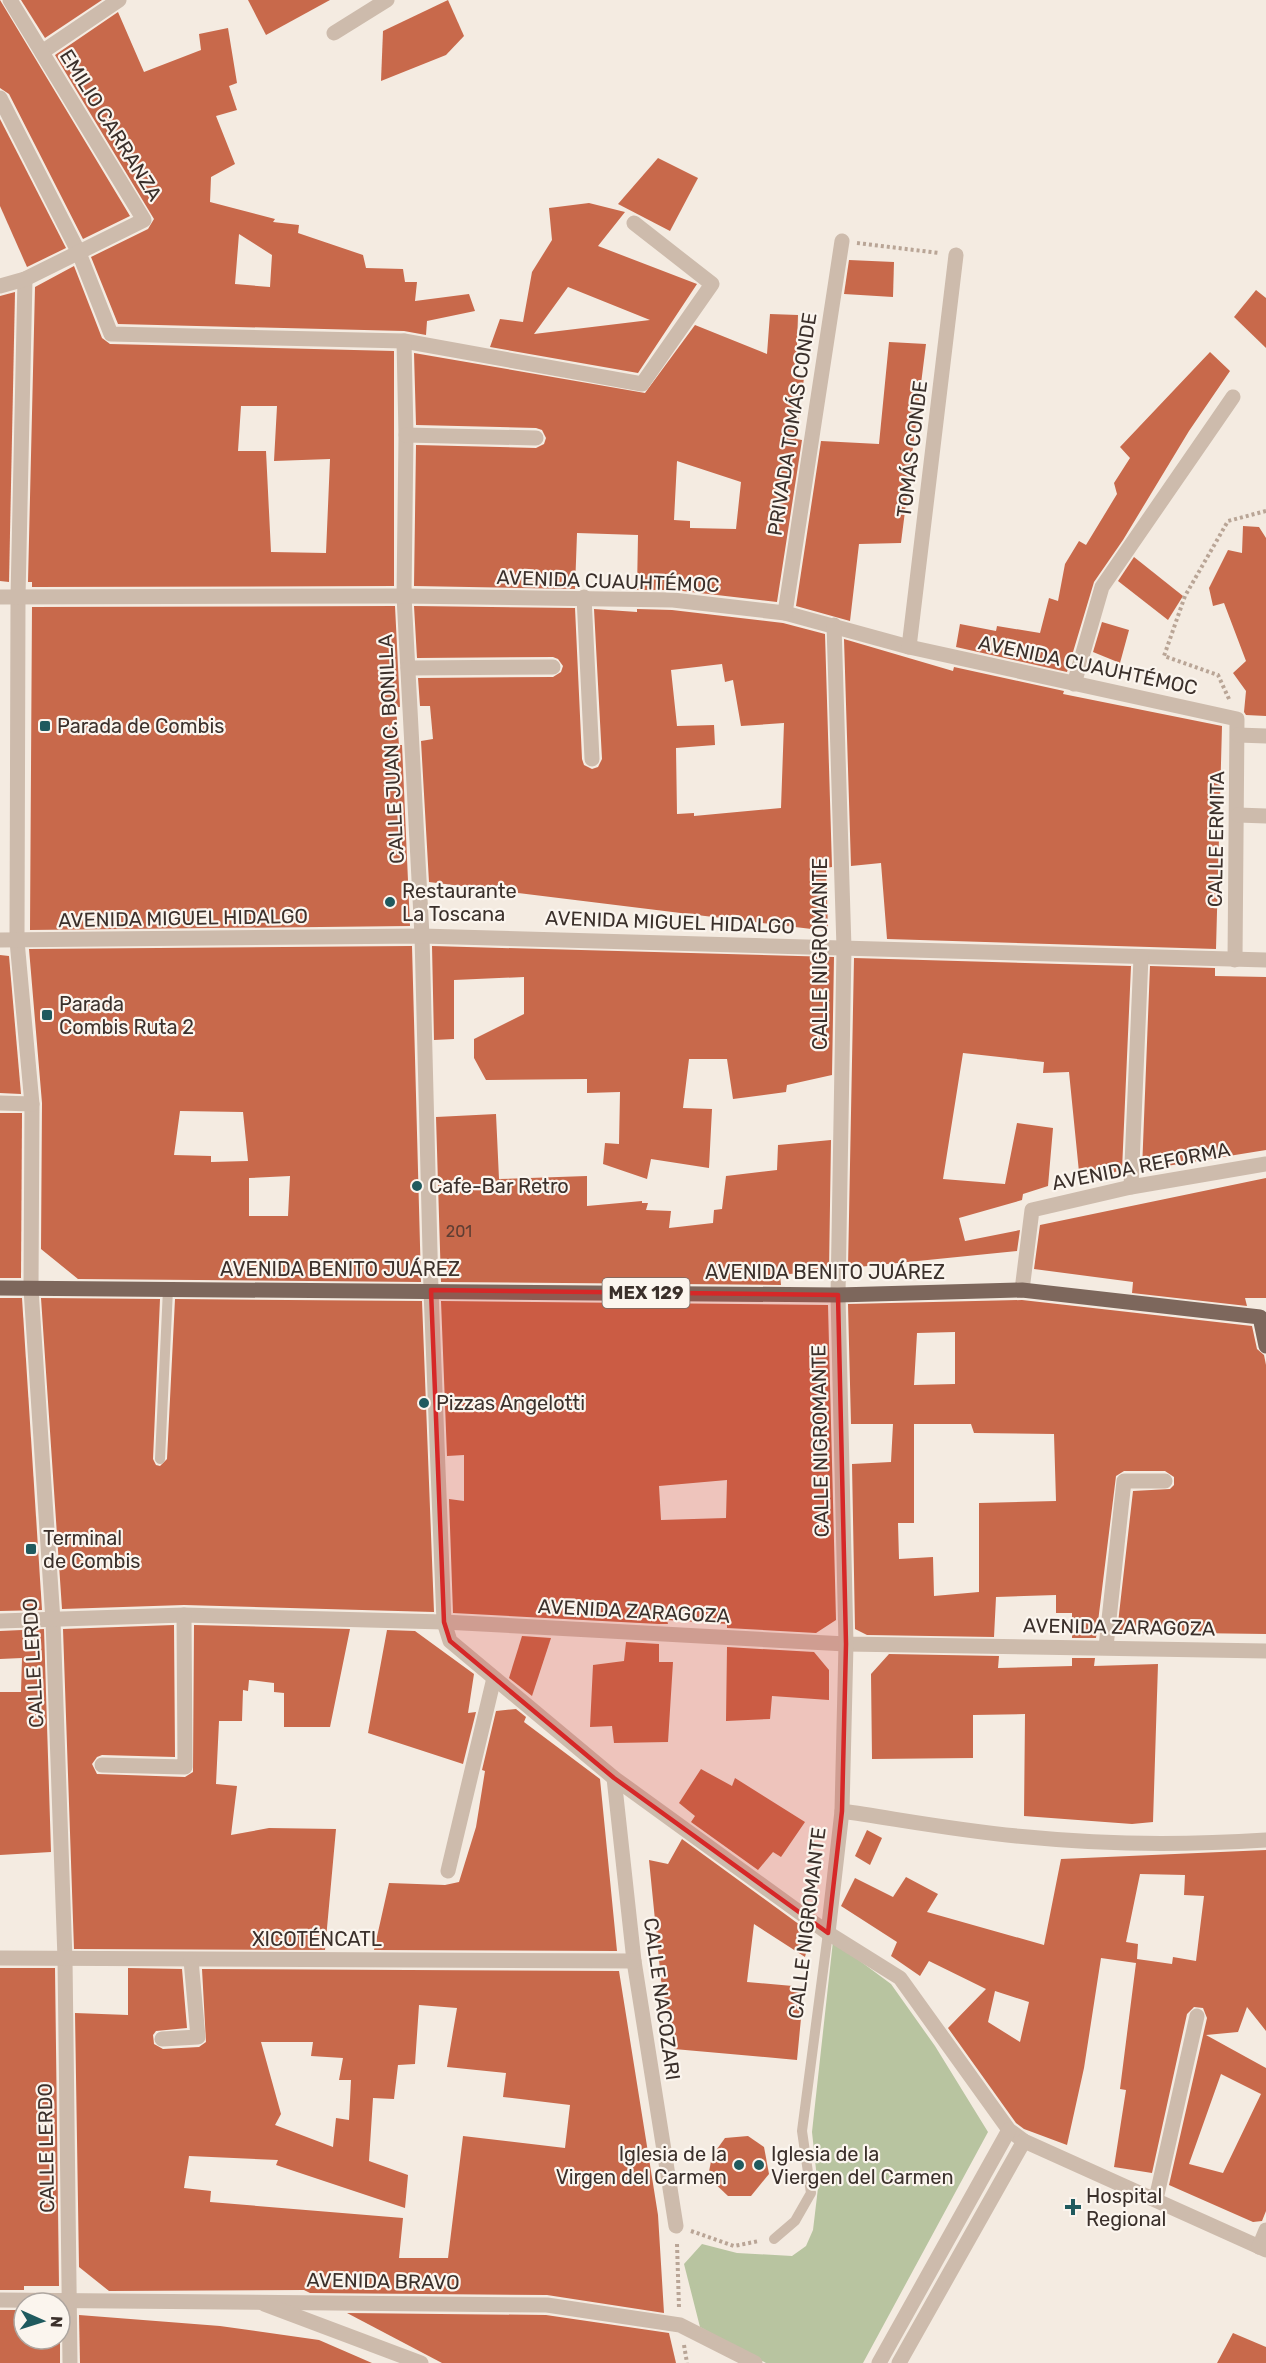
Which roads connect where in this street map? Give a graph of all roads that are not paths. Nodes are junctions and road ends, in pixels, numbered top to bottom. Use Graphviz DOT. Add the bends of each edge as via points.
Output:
graph roads {
  1 [pos="10,0"];
  2 [pos="119,0"];
  3 [pos="387,0"];
  4 [pos="334,33"];
  5 [pos="42,52"];
  6 [pos="0,98"];
  7 [pos="634,223"];
  8 [pos="842,241"];
  9 [pos="79,253"];
  10 [pos="956,255"];
  11 [pos="25,279"];
  12 [pos="0,286"];
  13 [pos="404,341"];
  14 [pos="1233,397"];
  15 [pos="406,435"];
  16 [pos="536,438"];
  17 [pos="404,596"];
  18 [pos="0,597"];
  19 [pos="18,597"];
  20 [pos="584,597"];
  21 [pos="785,614"];
  22 [pos="834,625"];
  23 [pos="909,647"];
  24 [pos="553,667"];
  25 [pos="408,668"];
  26 [pos="1074,684"];
  27 [pos="1238,719"];
  28 [pos="1238,735"];
  29 [pos="1266,736"];
  30 [pos="592,759"];
  31 [pos="1238,815"];
  32 [pos="1266,816"];
  33 [pos="422,936"];
  34 [pos="0,940"];
  35 [pos="16,941"];
  36 [pos="844,948"];
  37 [pos="1142,957"];
  38 [pos="1235,960"];
  39 [pos="1266,960"];
  40 [pos="0,1103"];
  41 [pos="32,1104"];
  42 [pos="1266,1164"];
  43 [pos="1131,1187"];
  44 [pos="0,1288"];
  45 [pos="31,1289"];
  46 [pos="168,1289"];
  47 [pos="431,1290"];
  48 [pos="1022,1290"];
  49 [pos="838,1295"];
  50 [pos="1266,1346"];
  51 [pos="160,1459"];
  52 [pos="1165,1481"];
  53 [pos="184,1615"];
  54 [pos="0,1621"];
  55 [pos="53,1621"];
  56 [pos="444,1622"];
  57 [pos="846,1644"];
  58 [pos="1106,1647"];
  59 [pos="1266,1651"];
  60 [pos="494,1678"];
  61 [pos="102,1765"];
  62 [pos="614,1778"];
  63 [pos="842,1811"];
  64 [pos="1266,1840"];
  65 [pos="448,1871"];
  66 [pos="828,1934"];
  67 [pos="0,1958"];
  68 [pos="65,1959"];
  69 [pos="191,1960"];
  70 [pos="634,1961"];
  71 [pos="1197,2016"];
  72 [pos="162,2038"];
  73 [pos="1009,2130"];
  74 [pos="1024,2141"];
  75 [pos="1156,2199"];
  76 [pos="676,2226"];
  77 [pos="1266,2230"];
  78 [pos="774,2238"];
  79 [pos="1262,2248"];
  80 [pos="934,2263"];
  81 [pos="950,2272"];
  82 [pos="68,2291"];
  83 [pos="72,2300"];
  84 [pos="254,2301"];
  85 [pos="422,2363"];
  86 [pos="755,2363"];
  87 [pos="879,2363"];
  88 [pos="899,2363"];
  1 -- 5 [label="street, EMILIO CARRANZA"];
  2 -- 5 [label="street, EMILIO CARRANZA"];
  3 -- 4 [label="street"];
  5 -- 9 [label="street, EMILIO CARRANZA" via="144,220"];
  6 -- 9 [label="street"];
  7 -- 13 [label="street" via="712,284 642,384"];
  8 -- 21 [label="street, PRIVADA TOMÁS CONDE"];
  9 -- 11 [label="street"];
  9 -- 13 [label="street" via="111,334"];
  10 -- 23 [label="street, TOMÁS CONDE"];
  11 -- 12 [label="street"];
  11 -- 19 [label="street, CALLE LERDO"];
  13 -- 15 [label="street, CALLE JUAN C. BONILLA"];
  14 -- 26 [label="street" via="1101,587"];
  15 -- 16 [label="street"];
  15 -- 17 [label="street, CALLE JUAN C. BONILLA"];
  17 -- 19 [label="street, AVENIDA CUAUHTÉMOC"];
  17 -- 20 [label="street, AVENIDA CUAUHTÉMOC"];
  17 -- 25 [label="street, CALLE JUAN C. BONILLA"];
  18 -- 19 [label="street, AVENIDA CUAUHTÉMOC"];
  19 -- 35 [label="street, CALLE LERDO"];
  20 -- 21 [label="street, AVENIDA CUAUHTÉMOC" via="673,600"];
  20 -- 30 [label="street"];
  21 -- 22 [label="street, AVENIDA CUAUHTÉMOC"];
  22 -- 23 [label="street, AVENIDA CUAUHTÉMOC"];
  22 -- 36 [label="street, CALLE NIGROMANTE"];
  23 -- 26 [label="street, AVENIDA CUAUHTÉMOC"];
  24 -- 25 [label="street"];
  25 -- 33 [label="street, CALLE JUAN C. BONILLA"];
  26 -- 27 [label="street, AVENIDA CUAUHTÉMOC"];
  27 -- 28 [label="street, CALLE ERMITA"];
  28 -- 29 [label="street"];
  28 -- 31 [label="street, CALLE ERMITA"];
  31 -- 32 [label="street"];
  31 -- 38 [label="street, CALLE ERMITA"];
  33 -- 35 [label="street, AVENIDA MIGUEL HIDALGO"];
  33 -- 36 [label="street, AVENIDA MIGUEL HIDALGO"];
  33 -- 47 [label="street, CALLE JUAN C. BONILLA"];
  34 -- 35 [label="street, AVENIDA MIGUEL HIDALGO"];
  35 -- 41 [label="street, CALLE LERDO"];
  36 -- 37 [label="street, AVENIDA MIGUEL HIDALGO"];
  36 -- 49 [label="street, CALLE NIGROMANTE"];
  37 -- 38 [label="street, AVENIDA MIGUEL HIDALGO"];
  37 -- 43 [label="street"];
  38 -- 39 [label="street, AVENIDA MIGUEL HIDALGO"];
  40 -- 41 [label="street"];
  41 -- 45 [label="street, CALLE LERDO"];
  42 -- 43 [label="street, AVENIDA REFORMA"];
  43 -- 48 [label="street, AVENIDA REFORMA" via="1032,1210"];
  44 -- 45 [label="main road, AVENIDA BENITO JUÁREZ / MEX 129"];
  45 -- 46 [label="main road, AVENIDA BENITO JUÁREZ / MEX 129"];
  45 -- 55 [label="street, CALLE LERDO"];
  46 -- 47 [label="main road, AVENIDA BENITO JUÁREZ / MEX 129"];
  46 -- 51 [label="lane"];
  47 -- 49 [label="main road, AVENIDA BENITO JUÁREZ / MEX 129"];
  47 -- 56 [label="street, CALLE JUAN C. BONILLA"];
  48 -- 49 [label="main road, AVENIDA BENITO JUÁREZ / MEX 129"];
  48 -- 50 [label="main road, AVENIDA BENITO JUÁREZ / MEX 129" via="1260,1317"];
  49 -- 57 [label="street, CALLE NIGROMANTE"];
  52 -- 58 [label="street" via="1124,1481"];
  53 -- 55 [label="street, AVENIDA ZARAGOZA"];
  53 -- 56 [label="street, AVENIDA ZARAGOZA"];
  53 -- 61 [label="street" via="185,1767"];
  54 -- 55 [label="street, AVENIDA ZARAGOZA"];
  55 -- 68 [label="street, CALLE LERDO"];
  56 -- 57 [label="street, AVENIDA ZARAGOZA"];
  56 -- 60 [label="street, CALLE JUAN C. BONILLA" via="450,1641"];
  57 -- 58 [label="street, AVENIDA ZARAGOZA"];
  57 -- 63 [label="street, CALLE NIGROMANTE"];
  58 -- 59 [label="street, AVENIDA ZARAGOZA"];
  60 -- 62 [label="street"];
  60 -- 65 [label="street"];
  62 -- 66 [label="street"];
  62 -- 70 [label="street, CALLE NACOZARI"];
  63 -- 64 [label="street" via="1048,1839 1211,1843"];
  63 -- 66 [label="street, CALLE NIGROMANTE"];
  66 -- 73 [label="street" via="900,1978"];
  66 -- 78 [label="lane, CALLE NIGROMANTE" via="802,2131 811,2193 795,2221"];
  67 -- 68 [label="street, XICOTÉNCATL"];
  68 -- 69 [label="street, XICOTÉNCATL"];
  68 -- 82 [label="street, CALLE LERDO"];
  69 -- 70 [label="street, XICOTÉNCATL"];
  69 -- 72 [label="street" via="198,2037"];
  70 -- 76 [label="street, CALLE NACOZARI"];
  71 -- 75 [label="street"];
  73 -- 74 [label="street"];
  73 -- 80 [label="street"];
  74 -- 75 [label="street"];
  74 -- 81 [label="street"];
  75 -- 79 [label="street"];
  77 -- 79 [label="street"];
  80 -- 81 [label="street"];
  80 -- 87 [label="street"];
  81 -- 88 [label="street"];
  83 -- 84 [label="street, AVENIDA BRAVO"];
  84 -- 85 [label="street"];
  84 -- 86 [label="street, AVENIDA BRAVO" via="547,2305 680,2325"];
}
